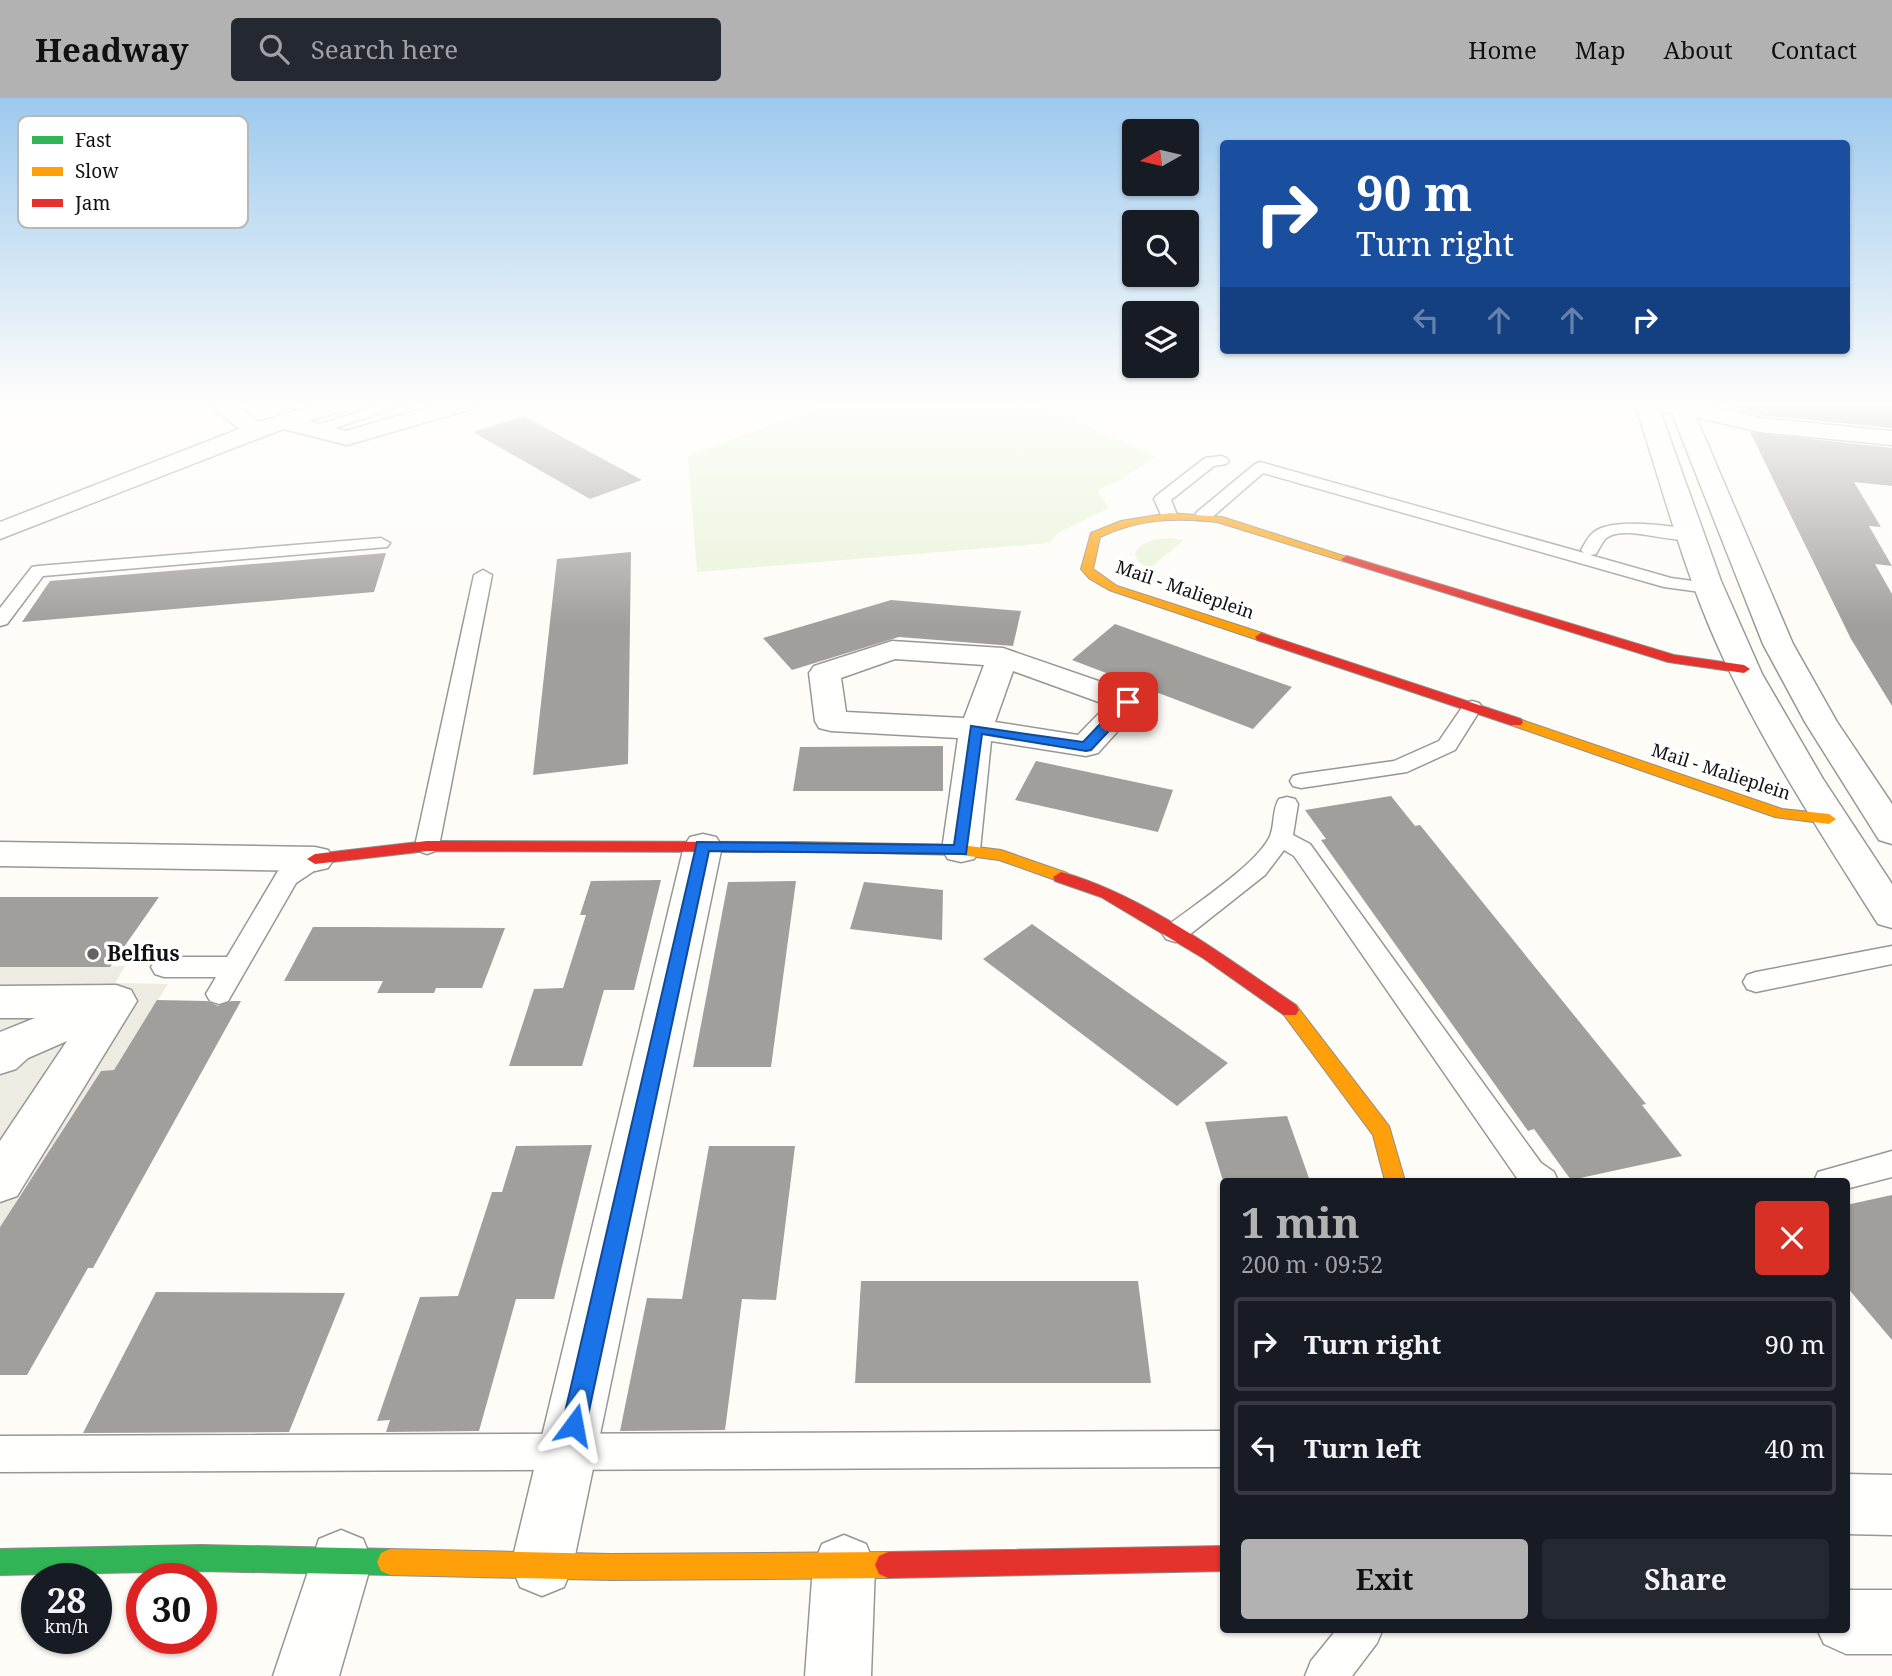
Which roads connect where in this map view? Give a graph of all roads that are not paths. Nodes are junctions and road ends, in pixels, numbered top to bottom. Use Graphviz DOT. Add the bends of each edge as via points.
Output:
graph roads {
  1 [pos="135,478"];
  2 [pos="1189,478"];
  3 [pos="1248,478"];
  4 [pos="1298,478"];
  5 [pos="1672,478"];
  6 [pos="1708,478"];
  7 [pos="1169,515"];
  8 [pos="1203,516"];
  9 [pos="0,531"];
  10 [pos="1691,535"];
  11 [pos="381,543"];
  12 [pos="1590,550"];
  13 [pos="484,575"];
  14 [pos="1708,588"];
  15 [pos="0,620"];
  16 [pos="1003,657"];
  17 [pos="1744,669"];
  18 [pos="1472,707"];
  19 [pos="976,729"];
  20 [pos="1301,780"];
  21 [pos="1287,804"];
  22 [pos="1829,819"];
  23 [pos="1892,832"];
  24 [pos="1281,838"];
  25 [pos="427,846"];
  26 [pos="703,846"];
  27 [pos="961,850"];
  28 [pos="0,854"];
  29 [pos="315,859"];
  30 [pos="1892,914"];
  31 [pos="1175,933"];
  32 [pos="1892,955"];
  33 [pos="164,967"];
  34 [pos="234,967"];
  35 [pos="1756,982"];
  36 [pos="219,994"];
  37 [pos="116,1001"];
  38 [pos="0,1002"];
  39 [pos="3,1053"];
  40 [pos="1892,1164"];
  41 [pos="1394,1178"];
  42 [pos="1539,1178"];
  43 [pos="1840,1178"];
  44 [pos="0,1181"];
  45 [pos="1220,1449"];
  46 [pos="568,1452"];
  47 [pos="0,1454"];
  48 [pos="1850,1504"];
  49 [pos="1892,1505"];
  50 [pos="1220,1559"];
  51 [pos="341,1561"];
  52 [pos="0,1562"];
  53 [pos="542,1565"];
  54 [pos="844,1566"];
  55 [pos="1850,1622"];
  56 [pos="1892,1622"];
  57 [pos="1360,1633"];
  58 [pos="306,1676"];
  59 [pos="838,1676"];
  60 [pos="1326,1676"];
  1 -- 9 [label="street"];
  2 -- 7 [label="lane" via="1162,499"];
  3 -- 8 [label="lane"];
  4 -- 14 [label="lane" via="1670,583"];
  5 -- 10 [label="street"];
  6 -- 23 [label="street" via="1778,644 1821,722"];
  7 -- 8 [label="street, Mail - Malieplein"];
  7 -- 18 [label="street, Mail - Malieplein" via="1114,523 1095,535 1087,569 1113,588"];
  8 -- 17 [label="street, Mail - Malieplein" via="1672,659"];
  10 -- 12 [label="lane" via="1611,531 1601,534"];
  10 -- 14 [label="street"];
  11 -- 15 [label="lane" via="38,571"];
  13 -- 25 [label="lane"];
  14 -- 17 [label="street"];
  16 -- 19 [label="street"];
  16 -- 19 [label="street" via="1128,702 1086,747"];
  16 -- 19 [label="street" via="892,650 825,673 831,721"];
  17 -- 22 [label="street"];
  18 -- 20 [label="lane" via="1447,745 1399,767"];
  18 -- 22 [label="street, Mail - Malieplein" via="1780,814"];
  19 -- 27 [label="street"];
  21 -- 24 [label="lane"];
  22 -- 30 [label="street"];
  24 -- 31 [label="lane" via="1256,869"];
  24 -- 42 [label="lane" via="1302,850 1530,1172"];
  25 -- 26 [label="street"];
  25 -- 29 [label="street"];
  26 -- 27 [label="street"];
  26 -- 46 [label="street"];
  27 -- 31 [label="street" via="1001,855 1107,893"];
  28 -- 29 [label="street"];
  29 -- 34 [label="lane" via="287,877"];
  31 -- 41 [label="street" via="1293,1012 1382,1132"];
  32 -- 35 [label="lane"];
  33 -- 34 [label="lane"];
  34 -- 36 [label="lane"];
  37 -- 38 [label="street"];
  37 -- 39 [label="street"];
  37 -- 44 [label="street"];
  40 -- 43 [label="lane"];
  45 -- 46 [label="lane"];
  46 -- 47 [label="lane"];
  46 -- 53 [label="street"];
  48 -- 49 [label="street"];
  50 -- 54 [label="street"];
  51 -- 52 [label="street"];
  51 -- 53 [label="street"];
  51 -- 58 [label="street"];
  53 -- 54 [label="street"];
  54 -- 59 [label="street"];
  55 -- 56 [label="street"];
  57 -- 60 [label="lane"];
}
